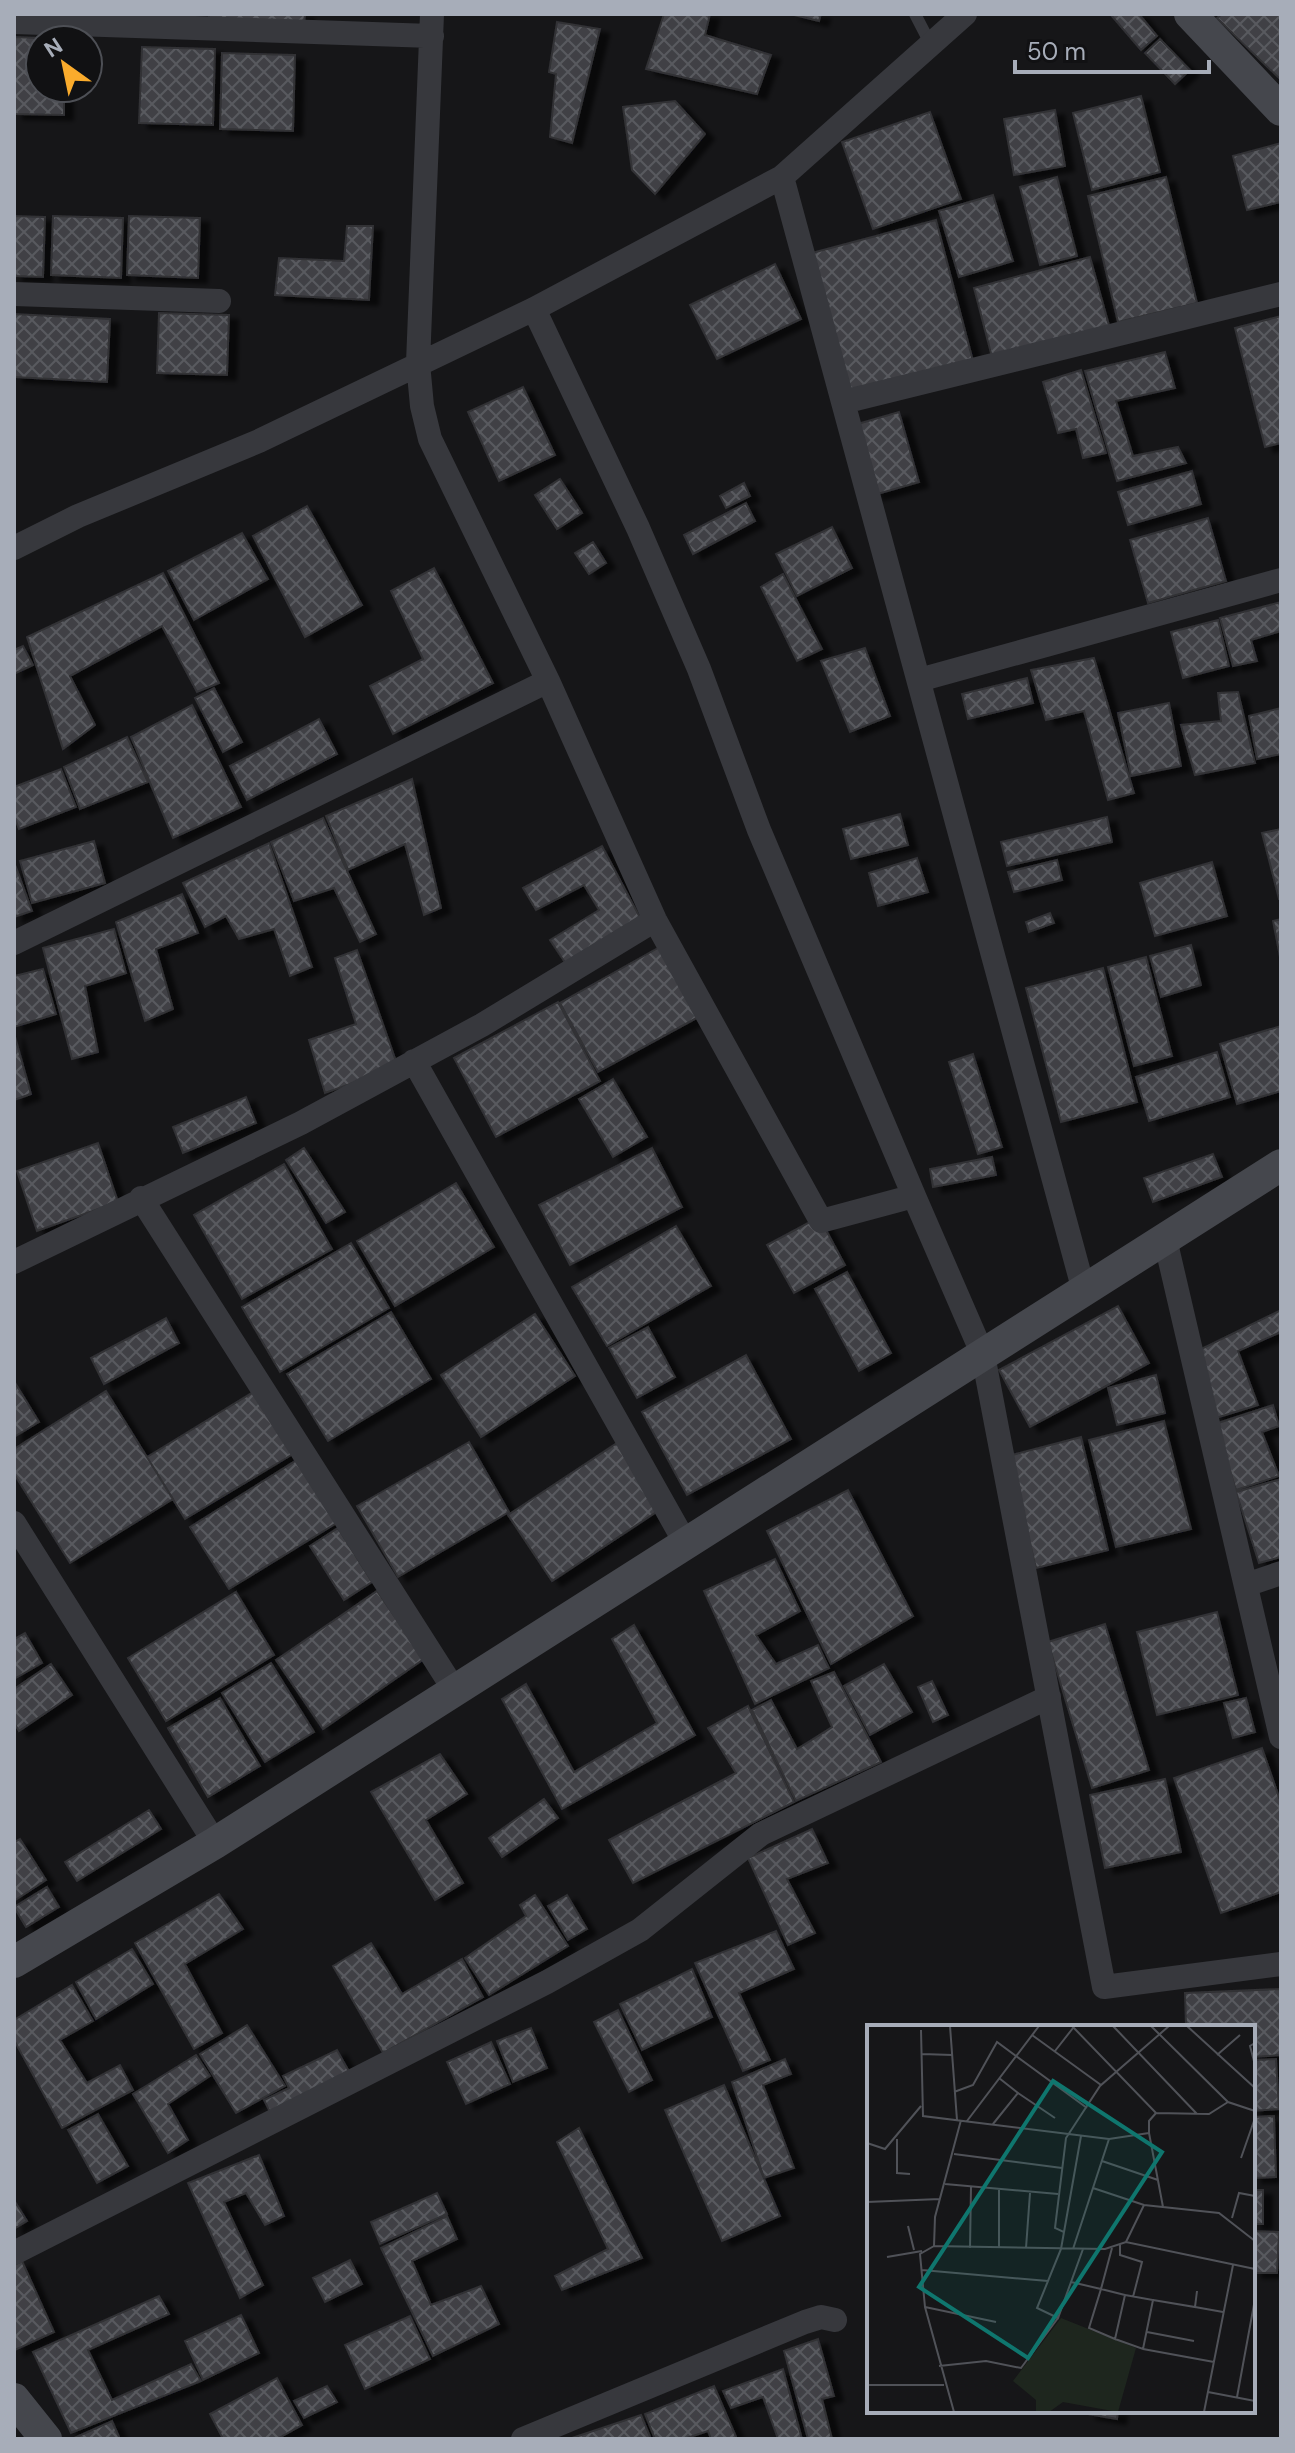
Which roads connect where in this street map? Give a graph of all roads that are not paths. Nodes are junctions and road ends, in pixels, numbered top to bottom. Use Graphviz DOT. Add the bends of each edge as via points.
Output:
graph roads {
  1 [pos="915,14"];
  2 [pos="965,14"];
  3 [pos="1190,14"];
  4 [pos="14,22"];
  5 [pos="432,25"];
  6 [pos="931,45"];
  7 [pos="1281,110"];
  8 [pos="782,177"];
  9 [pos="14,294"];
  10 [pos="1281,294"];
  11 [pos="219,301"];
  12 [pos="534,309"];
  13 [pos="418,363"];
  14 [pos="843,402"];
  15 [pos="14,548"];
  16 [pos="1281,580"];
  17 [pos="919,680"];
  18 [pos="548,681"];
  19 [pos="655,920"];
  20 [pos="14,943"];
  21 [pos="414,1061"];
  22 [pos="1281,1165"];
  23 [pos="914,1196"];
  24 [pos="141,1198"];
  25 [pos="1165,1239"];
  26 [pos="14,1262"];
  27 [pos="1084,1291"];
  28 [pos="983,1355"];
  29 [pos="14,1523"];
  30 [pos="686,1544"];
  31 [pos="1281,1573"];
  32 [pos="1246,1585"];
  33 [pos="455,1691"];
  34 [pos="1049,1697"];
  35 [pos="1281,1737"];
  36 [pos="215,1843"];
  37 [pos="14,1962"];
  38 [pos="1281,1964"];
  39 [pos="14,2253"];
  40 [pos="835,2320"];
  41 [pos="14,2399"];
  42 [pos="46,2439"];
  43 [pos="523,2439"];
  1 -- 6 [label="lane"];
  2 -- 6 [label="street"];
  3 -- 7 [label="street"];
  4 -- 5 [label="street"];
  5 -- 13 [label="street"];
  6 -- 8 [label="street"];
  8 -- 12 [label="street"];
  8 -- 14 [label="street"];
  9 -- 11 [label="street"];
  10 -- 14 [label="street"];
  12 -- 13 [label="street"];
  12 -- 23 [label="street" via="699,669 759,830"];
  13 -- 15 [label="street" via="259,441"];
  13 -- 18 [label="street" via="430,439"];
  14 -- 17 [label="street"];
  16 -- 17 [label="street"];
  17 -- 27 [label="street"];
  18 -- 19 [label="street"];
  18 -- 20 [label="street"];
  19 -- 21 [label="street"];
  19 -- 23 [label="street" via="821,1221"];
  21 -- 24 [label="street" via="301,1123"];
  21 -- 30 [label="street"];
  22 -- 25 [label="street"];
  23 -- 28 [label="street"];
  24 -- 26 [label="street"];
  24 -- 33 [label="street"];
  25 -- 27 [label="street"];
  25 -- 32 [label="street"];
  27 -- 28 [label="street"];
  28 -- 30 [label="street"];
  28 -- 34 [label="street"];
  29 -- 36 [label="street"];
  30 -- 33 [label="street"];
  31 -- 32 [label="street"];
  32 -- 35 [label="street"];
  33 -- 36 [label="street"];
  34 -- 38 [label="street" via="1104,1987"];
  34 -- 39 [label="street" via="761,1834 640,1930"];
  36 -- 37 [label="street"];
  40 -- 43 [label="street" via="805,2322"];
  41 -- 42 [label="street"];
}
